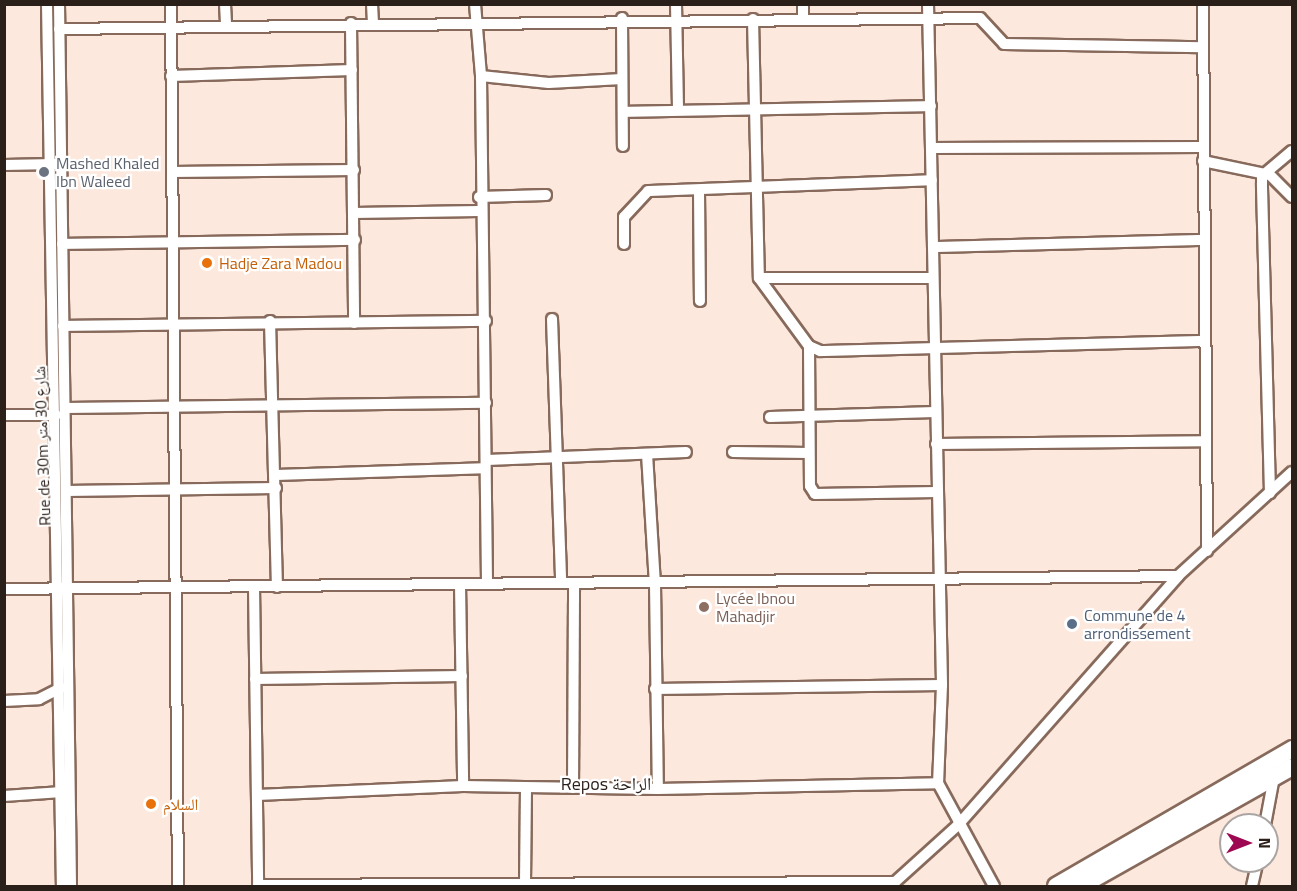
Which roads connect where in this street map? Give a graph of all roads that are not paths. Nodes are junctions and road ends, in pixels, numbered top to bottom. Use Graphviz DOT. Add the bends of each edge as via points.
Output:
graph roads {
  1 [pos="47,4"];
  2 [pos="59,4"];
  3 [pos="171,4"];
  4 [pos="225,4"];
  5 [pos="372,4"];
  6 [pos="475,4"];
  7 [pos="676,4"];
  8 [pos="803,4"];
  9 [pos="928,4"];
  10 [pos="1203,4"];
  11 [pos="622,18"];
  12 [pos="803,18"];
  13 [pos="928,18"];
  14 [pos="676,19"];
  15 [pos="753,19"];
  16 [pos="475,21"];
  17 [pos="351,23"];
  18 [pos="373,23"];
  19 [pos="226,26"];
  20 [pos="171,27"];
  21 [pos="59,29"];
  22 [pos="1203,47"];
  23 [pos="352,70"];
  24 [pos="171,76"];
  25 [pos="481,76"];
  26 [pos="622,79"];
  27 [pos="931,106"];
  28 [pos="753,108"];
  29 [pos="678,110"];
  30 [pos="622,112"];
  31 [pos="622,146"];
  32 [pos="1202,147"];
  33 [pos="931,148"];
  34 [pos="1293,151"];
  35 [pos="1203,161"];
  36 [pos="49,164"];
  37 [pos="61,164"];
  38 [pos="4,165"];
  39 [pos="354,170"];
  40 [pos="172,172"];
  41 [pos="1270,175"];
  42 [pos="932,180"];
  43 [pos="756,187"];
  44 [pos="699,191"];
  45 [pos="546,195"];
  46 [pos="479,197"];
  47 [pos="1293,197"];
  48 [pos="479,211"];
  49 [pos="354,213"];
  50 [pos="355,240"];
  51 [pos="1203,240"];
  52 [pos="172,242"];
  53 [pos="62,244"];
  54 [pos="624,244"];
  55 [pos="933,247"];
  56 [pos="759,278"];
  57 [pos="933,278"];
  58 [pos="700,301"];
  59 [pos="552,319"];
  60 [pos="270,321"];
  61 [pos="486,321"];
  62 [pos="354,323"];
  63 [pos="173,325"];
  64 [pos="63,326"];
  65 [pos="1203,341"];
  66 [pos="809,346"];
  67 [pos="935,349"];
  68 [pos="486,403"];
  69 [pos="173,407"];
  70 [pos="66,408"];
  71 [pos="275,408"];
  72 [pos="935,412"];
  73 [pos="4,415"];
  74 [pos="56,416"];
  75 [pos="808,416"];
  76 [pos="770,417"];
  77 [pos="1203,441"];
  78 [pos="936,444"];
  79 [pos="686,452"];
  80 [pos="733,452"];
  81 [pos="809,453"];
  82 [pos="646,454"];
  83 [pos="554,457"];
  84 [pos="485,464"];
  85 [pos="1293,472"];
  86 [pos="276,475"];
  87 [pos="276,488"];
  88 [pos="175,489"];
  89 [pos="66,492"];
  90 [pos="937,492"];
  91 [pos="1270,492"];
  92 [pos="1207,551"];
  93 [pos="1178,576"];
  94 [pos="939,578"];
  95 [pos="561,582"];
  96 [pos="574,583"];
  97 [pos="460,584"];
  98 [pos="487,584"];
  99 [pos="656,584"];
  100 [pos="176,587"];
  101 [pos="254,587"];
  102 [pos="277,587"];
  103 [pos="65,588"];
  104 [pos="4,589"];
  105 [pos="462,676"];
  106 [pos="255,679"];
  107 [pos="942,685"];
  108 [pos="61,688"];
  109 [pos="656,689"];
  110 [pos="4,700"];
  111 [pos="1293,750"];
  112 [pos="1293,767"];
  113 [pos="1274,777"];
  114 [pos="938,783"];
  115 [pos="463,786"];
  116 [pos="573,788"];
  117 [pos="526,789"];
  118 [pos="657,789"];
  119 [pos="62,792"];
  120 [pos="257,795"];
  121 [pos="4,796"];
  122 [pos="1267,813"];
  123 [pos="958,825"];
  124 [pos="525,883"];
  125 [pos="615,883"];
  126 [pos="892,884"];
  127 [pos="342,885"];
  128 [pos="62,886"];
  129 [pos="71,886"];
  130 [pos="178,886"];
  131 [pos="258,886"];
  132 [pos="994,886"];
  133 [pos="1056,886"];
  134 [pos="1082,886"];
  1 -- 36 [label="street, Rue de 30m شارع 30 متر"];
  2 -- 21 [label="street, Rue de 30m شارع 30 متر"];
  3 -- 20 [label="street"];
  4 -- 19 [label="street"];
  5 -- 18 [label="street"];
  6 -- 16 [label="street"];
  7 -- 14 [label="street"];
  8 -- 12 [label="street"];
  9 -- 13 [label="street"];
  10 -- 22 [label="street"];
  11 -- 14 [label="street"];
  11 -- 16 [label="street"];
  11 -- 26 [label="street"];
  12 -- 13 [label="street"];
  12 -- 15 [label="street"];
  13 -- 22 [label="street" via="980,18 1004,44"];
  13 -- 27 [label="street"];
  14 -- 15 [label="street"];
  14 -- 29 [label="street"];
  15 -- 28 [label="street"];
  16 -- 18 [label="street"];
  16 -- 25 [label="street"];
  17 -- 18 [label="street"];
  17 -- 19 [label="street"];
  17 -- 23 [label="street"];
  19 -- 20 [label="street"];
  20 -- 21 [label="street"];
  20 -- 24 [label="street"];
  21 -- 37 [label="street, Rue de 30m شارع 30 متر"];
  22 -- 32 [label="street"];
  23 -- 24 [label="street"];
  23 -- 39 [label="street"];
  24 -- 40 [label="street"];
  25 -- 26 [label="street" via="549,83"];
  25 -- 46 [label="street"];
  26 -- 30 [label="street"];
  27 -- 28 [label="street"];
  27 -- 33 [label="street"];
  28 -- 29 [label="street"];
  28 -- 43 [label="street"];
  29 -- 30 [label="street"];
  30 -- 31 [label="street"];
  32 -- 33 [label="street"];
  32 -- 35 [label="street"];
  33 -- 42 [label="street"];
  34 -- 41 [label="street"];
  35 -- 41 [label="street"];
  35 -- 51 [label="street"];
  36 -- 37 [label="street"];
  36 -- 38 [label="street"];
  36 -- 74 [label="street, Rue de 30m شارع 30 متر"];
  37 -- 53 [label="street, Rue de 30m شارع 30 متر"];
  39 -- 40 [label="street"];
  39 -- 49 [label="street"];
  40 -- 52 [label="street"];
  41 -- 47 [label="street"];
  41 -- 91 [label="street" via="1262,176"];
  42 -- 43 [label="street"];
  42 -- 55 [label="street"];
  43 -- 44 [label="street"];
  43 -- 56 [label="street"];
  44 -- 54 [label="street" via="648,191 624,217"];
  44 -- 58 [label="street"];
  45 -- 46 [label="street"];
  46 -- 48 [label="street"];
  48 -- 49 [label="street"];
  48 -- 61 [label="street"];
  49 -- 50 [label="street"];
  50 -- 52 [label="street"];
  50 -- 62 [label="street"];
  51 -- 55 [label="street"];
  51 -- 65 [label="street"];
  52 -- 53 [label="street"];
  52 -- 63 [label="street"];
  53 -- 64 [label="street, Rue de 30m شارع 30 متر"];
  55 -- 57 [label="street"];
  56 -- 57 [label="street"];
  56 -- 66 [label="street"];
  57 -- 67 [label="street"];
  59 -- 83 [label="street"];
  60 -- 62 [label="street"];
  60 -- 63 [label="street"];
  60 -- 71 [label="street"];
  61 -- 62 [label="street"];
  61 -- 68 [label="street"];
  63 -- 64 [label="street"];
  63 -- 69 [label="street"];
  64 -- 70 [label="street, Rue de 30m شارع 30 متر"];
  65 -- 67 [label="street"];
  65 -- 77 [label="street"];
  66 -- 67 [label="street" via="820,351"];
  66 -- 75 [label="street"];
  67 -- 72 [label="street"];
  68 -- 71 [label="street"];
  68 -- 84 [label="street"];
  69 -- 70 [label="street"];
  69 -- 71 [label="street"];
  69 -- 88 [label="street"];
  70 -- 89 [label="street, Rue de 30m شارع 30 متر"];
  71 -- 86 [label="street"];
  72 -- 75 [label="street"];
  72 -- 78 [label="street"];
  73 -- 74 [label="street"];
  74 -- 103 [label="street, Rue de 30m شارع 30 متر"];
  75 -- 76 [label="street"];
  75 -- 81 [label="street"];
  77 -- 78 [label="street"];
  77 -- 92 [label="street"];
  78 -- 90 [label="street"];
  79 -- 82 [label="street"];
  80 -- 81 [label="street"];
  81 -- 90 [label="street" via="810,486 815,494"];
  82 -- 83 [label="street"];
  82 -- 99 [label="street"];
  83 -- 84 [label="street"];
  83 -- 95 [label="street"];
  84 -- 86 [label="street"];
  84 -- 98 [label="street"];
  85 -- 91 [label="street"];
  86 -- 87 [label="street"];
  87 -- 88 [label="street"];
  87 -- 102 [label="street"];
  88 -- 89 [label="street"];
  88 -- 100 [label="street"];
  89 -- 103 [label="street, Rue de 30m شارع 30 متر"];
  90 -- 94 [label="street"];
  91 -- 92 [label="street"];
  92 -- 93 [label="street"];
  93 -- 94 [label="street"];
  93 -- 123 [label="street"];
  94 -- 99 [label="street"];
  94 -- 107 [label="street"];
  95 -- 96 [label="street"];
  95 -- 98 [label="street"];
  96 -- 99 [label="street"];
  96 -- 116 [label="street"];
  97 -- 98 [label="street"];
  97 -- 102 [label="street"];
  97 -- 105 [label="street"];
  97 -- 115 [label="street"];
  99 -- 109 [label="street"];
  100 -- 101 [label="street"];
  100 -- 103 [label="street"];
  100 -- 130 [label="street"];
  101 -- 102 [label="street"];
  101 -- 106 [label="street"];
  103 -- 104 [label="street"];
  103 -- 108 [label="street, Rue de 30m شارع 30 متر"];
  103 -- 129 [label="street, Rue de 30m شارع 30 متر"];
  105 -- 106 [label="street"];
  105 -- 115 [label="street"];
  106 -- 120 [label="street"];
  107 -- 109 [label="street"];
  107 -- 114 [label="street"];
  108 -- 110 [label="street" via="39,699"];
  108 -- 119 [label="street, Rue de 30m شارع 30 متر"];
  109 -- 118 [label="street"];
  111 -- 133 [label="highway"];
  112 -- 113 [label="highway"];
  113 -- 122 [label="street"];
  113 -- 134 [label="highway"];
  114 -- 118 [label="street"];
  114 -- 123 [label="street"];
  115 -- 117 [label="street"];
  115 -- 120 [label="street"];
  116 -- 117 [label="street"];
  116 -- 118 [label="street"];
  117 -- 124 [label="street"];
  119 -- 121 [label="street"];
  119 -- 128 [label="street, Rue de 30m شارع 30 متر"];
  120 -- 131 [label="street"];
  123 -- 126 [label="street"];
  123 -- 132 [label="street"];
  124 -- 125 [label="street"];
  124 -- 127 [label="street"];
  125 -- 126 [label="street"];
  127 -- 131 [label="street"];
}
